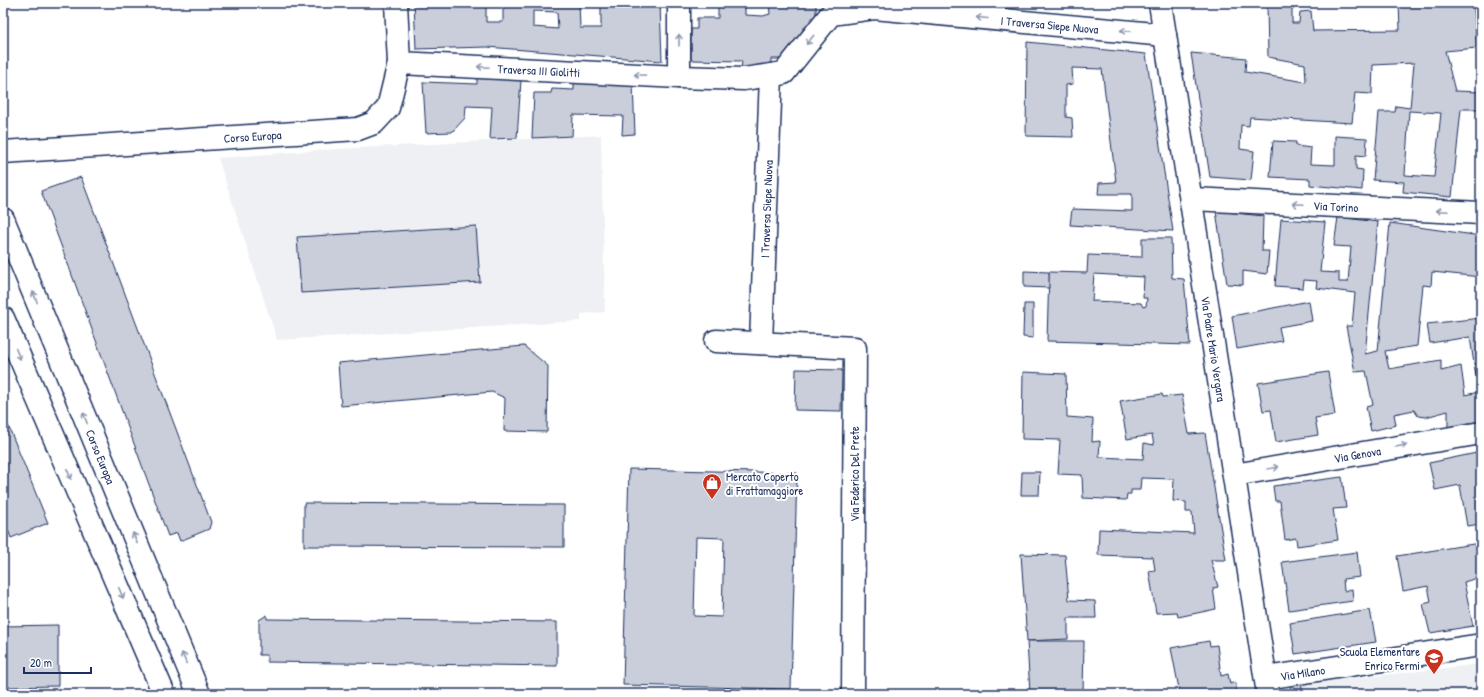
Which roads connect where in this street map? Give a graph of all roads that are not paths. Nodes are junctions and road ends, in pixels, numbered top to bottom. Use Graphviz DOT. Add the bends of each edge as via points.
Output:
graph roads {
  1 [pos="396,3"];
  2 [pos="679,3"];
  3 [pos="1160,3"];
  4 [pos="831,8"];
  5 [pos="1165,35"];
  6 [pos="399,63"];
  7 [pos="771,75"];
  8 [pos="679,77"];
  9 [pos="3,152"];
  10 [pos="1192,199"];
  11 [pos="1481,213"];
  12 [pos="3,219"];
  13 [pos="3,318"];
  14 [pos="716,341"];
  15 [pos="761,343"];
  16 [pos="1481,433"];
  17 [pos="1234,475"];
  18 [pos="1481,645"];
  19 [pos="1267,686"];
  20 [pos="164,694"];
  21 [pos="199,694"];
  22 [pos="853,694"];
  1 -- 6 [label="street, Corso Europa"];
  8 -- 2 [label="street, one-way"];
  3 -- 5 [label="street, Via Padre Mario Vergara"];
  5 -- 4 [label="street, I Traversa Siepe Nuova, one-way" via="874,8"];
  4 -- 7 [label="street, I Traversa Siepe Nuova, one-way" via="784,73"];
  5 -- 10 [label="street, Via Padre Mario Vergara"];
  8 -- 6 [label="street, Traversa III Giolitti, one-way"];
  6 -- 9 [label="street, Corso Europa" via="388,108 374,123 358,130"];
  7 -- 8 [label="street, I Traversa Siepe Nuova" via="744,79"];
  7 -- 15 [label="street, I Traversa Siepe Nuova"];
  11 -- 10 [label="street, Via Torino, one-way"];
  10 -- 17 [label="street, Via Padre Mario Vergara"];
  21 -- 12 [label="street, Corso Europa, one-way"];
  13 -- 20 [label="street, one-way"];
  14 -- 15 [label="street"];
  15 -- 22 [label="street, Via Federico Del Prete" via="855,348"];
  17 -- 16 [label="street, Via Genova, one-way"];
  17 -- 19 [label="street, Via Padre Mario Vergara"];
  18 -- 19 [label="street, Via Milano"];
}
